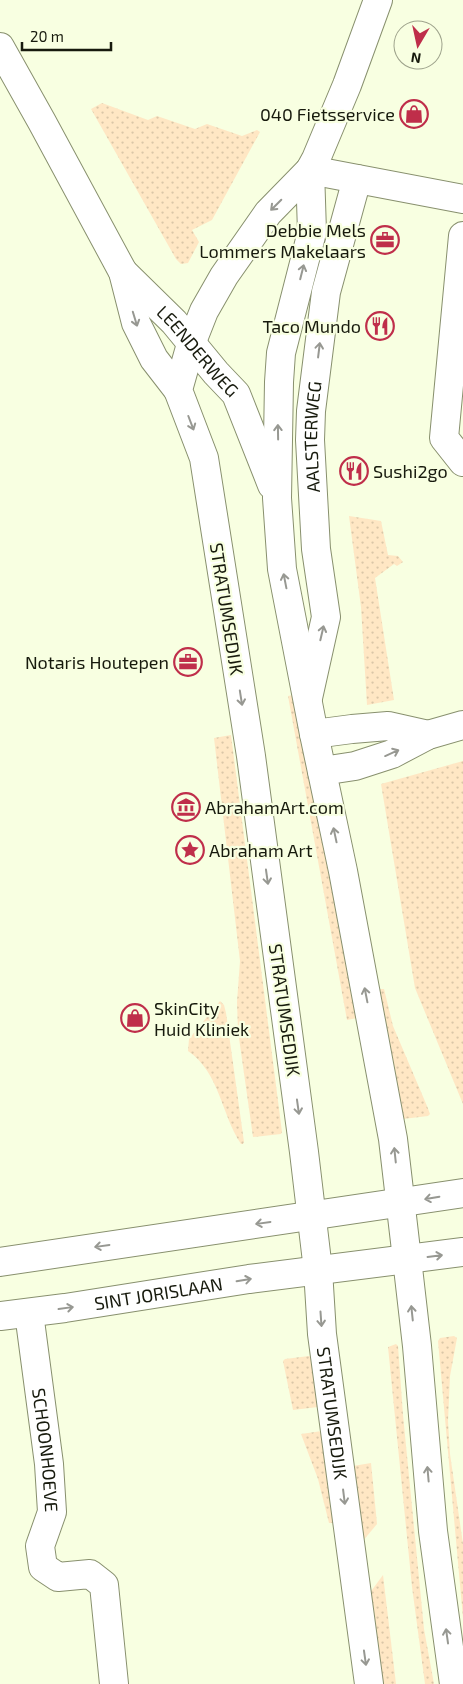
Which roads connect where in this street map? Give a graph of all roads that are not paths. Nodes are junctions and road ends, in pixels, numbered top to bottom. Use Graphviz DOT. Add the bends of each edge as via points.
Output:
graph roads {
  1 [pos="378,0"];
  2 [pos="0,47"];
  3 [pos="310,170"];
  4 [pos="357,179"];
  5 [pos="463,199"];
  6 [pos="463,236"];
  7 [pos="123,272"];
  8 [pos="191,344"];
  9 [pos="178,390"];
  10 [pos="463,462"];
  11 [pos="276,498"];
  12 [pos="308,698"];
  13 [pos="463,724"];
  14 [pos="314,734"];
  15 [pos="428,735"];
  16 [pos="322,771"];
  17 [pos="463,1193"];
  18 [pos="400,1203"];
  19 [pos="312,1216"];
  20 [pos="463,1252"];
  21 [pos="407,1259"];
  22 [pos="0,1262"];
  23 [pos="318,1270"];
  24 [pos="29,1313"];
  25 [pos="0,1316"];
  26 [pos="114,1684"];
  27 [pos="369,1684"];
  28 [pos="454,1684"];
  1 -- 3 [label="main road, AALSTERWEG" via="347,85"];
  2 -- 7 [label="main road, LEENDERWEG"];
  3 -- 4 [label="main road"];
  3 -- 8 [label="main road, AALSTERWEG, one-way" via="268,213 224,276 204,311"];
  11 -- 3 [label="main road, AALSTERWEG, one-way" via="281,353 312,232"];
  4 -- 5 [label="main road"];
  12 -- 4 [label="main road, AALSTERWEG, one-way" via="326,617 316,549 311,411 326,292"];
  6 -- 10 [label="main road" via="444,438"];
  7 -- 8 [label="main road, LEENDERWEG" via="174,322"];
  7 -- 9 [label="main road, LEENDERWEG, one-way" via="136,323 154,359"];
  8 -- 9 [label="main road"];
  8 -- 11 [label="main road, LEENDERWEG" via="236,394"];
  9 -- 19 [label="main road, STRATUMSEDIJK, one-way" via="204,458 251,756"];
  12 -- 11 [label="main road, one-way" via="282,569"];
  12 -- 14 [label="main road"];
  13 -- 15 [label="main road"];
  14 -- 15 [label="main road" via="388,726"];
  14 -- 16 [label="main road"];
  16 -- 15 [label="main road, one-way" via="355,766 392,754"];
  18 -- 16 [label="main road, one-way" via="393,1139"];
  17 -- 18 [label="main road, one-way"];
  18 -- 19 [label="main road"];
  18 -- 21 [label="main road"];
  19 -- 22 [label="main road, one-way"];
  19 -- 23 [label="main road, STRATUMSEDIJK"];
  21 -- 20 [label="main road, SINT JORISLAAN, one-way"];
  21 -- 23 [label="main road, SINT JORISLAAN"];
  28 -- 21 [label="main road, one-way" via="433,1530"];
  24 -- 23 [label="main road, SINT JORISLAAN, one-way"];
  23 -- 27 [label="main road, STRATUMSEDIJK, one-way" via="322,1334"];
  24 -- 25 [label="main road, SINT JORISLAAN"];
  24 -- 26 [label="main road, SCHOONHOEVE" via="49,1464 52,1512 40,1546 43,1567 58,1577 90,1574 104,1585"];
}
